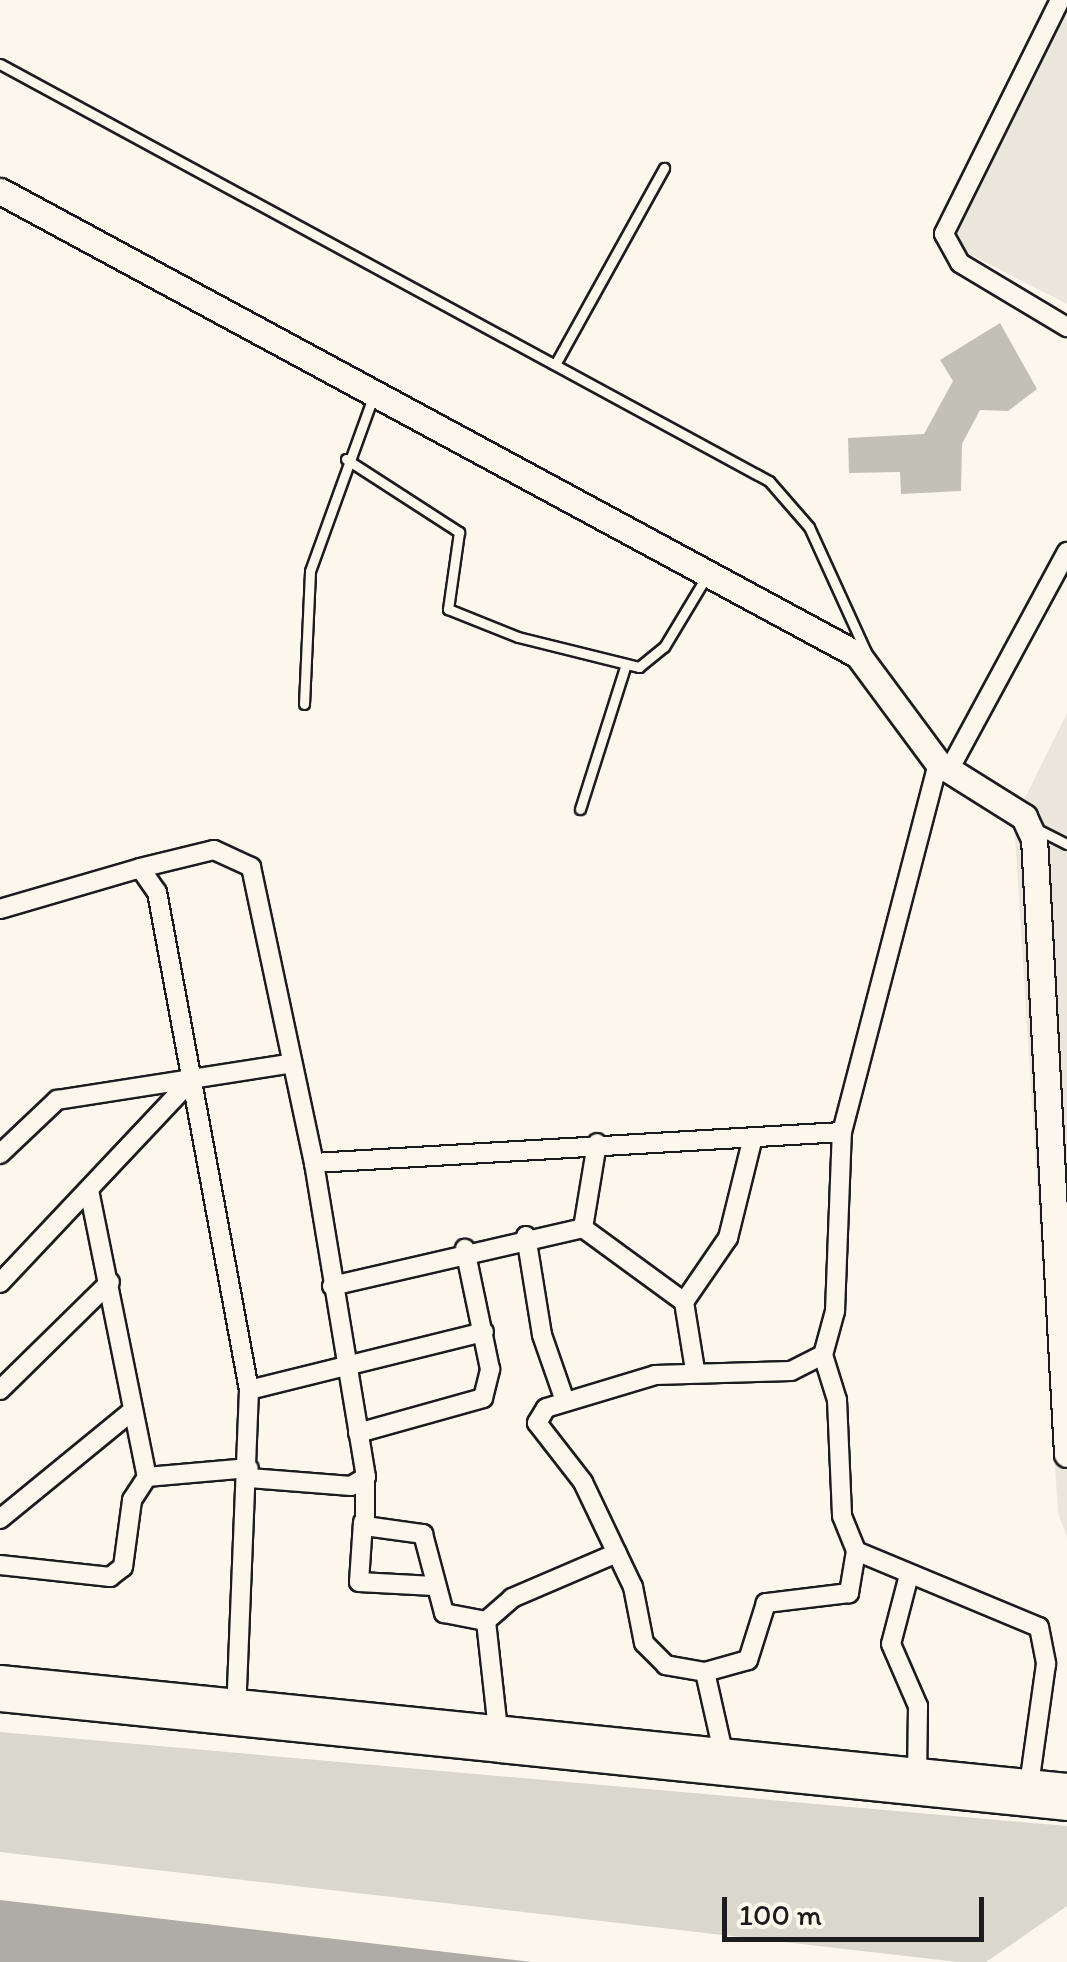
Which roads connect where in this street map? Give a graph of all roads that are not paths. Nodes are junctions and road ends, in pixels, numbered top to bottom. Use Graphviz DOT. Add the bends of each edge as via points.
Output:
graph roads {
  1 [pos="1060,0"];
  2 [pos="0,64"];
  3 [pos="664,168"];
  4 [pos="0,191"];
  5 [pos="1067,326"];
  6 [pos="556,361"];
  7 [pos="374,395"];
  8 [pos="346,459"];
  9 [pos="1067,552"];
  10 [pos="706,578"];
  11 [pos="625,667"];
  12 [pos="874,668"];
  13 [pos="304,704"];
  14 [pos="944,766"];
  15 [pos="580,809"];
  16 [pos="1032,826"];
  17 [pos="1067,844"];
  18 [pos="140,868"];
  19 [pos="0,910"];
  20 [pos="292,1063"];
  21 [pos="192,1079"];
  22 [pos="842,1132"];
  23 [pos="753,1137"];
  24 [pos="597,1143"];
  25 [pos="0,1154"];
  26 [pos="314,1163"];
  27 [pos="89,1190"];
  28 [pos="583,1228"];
  29 [pos="526,1236"];
  30 [pos="465,1249"];
  31 [pos="110,1282"];
  32 [pos="0,1283"];
  33 [pos="332,1286"];
  34 [pos="684,1302"];
  35 [pos="484,1332"];
  36 [pos="823,1355"];
  37 [pos="348,1364"];
  38 [pos="695,1370"];
  39 [pos="0,1390"];
  40 [pos="249,1390"];
  41 [pos="565,1401"];
  42 [pos="132,1411"];
  43 [pos="358,1433"];
  44 [pos="1067,1454"];
  45 [pos="249,1473"];
  46 [pos="147,1477"];
  47 [pos="365,1483"];
  48 [pos="0,1519"];
  49 [pos="363,1522"];
  50 [pos="856,1551"];
  51 [pos="618,1553"];
  52 [pos="0,1565"];
  53 [pos="909,1575"];
  54 [pos="434,1586"];
  55 [pos="486,1621"];
  56 [pos="705,1672"];
  57 [pos="0,1678"];
  58 [pos="0,1698"];
  59 [pos="236,1714"];
  60 [pos="499,1740"];
  61 [pos="725,1761"];
  62 [pos="917,1780"];
  63 [pos="1067,1786"];
  64 [pos="1028,1792"];
  65 [pos="1067,1808"];
  1 -- 5 [label="street" via="944,234 960,263"];
  2 -- 6 [label="lane"];
  3 -- 6 [label="lane"];
  4 -- 7 [label="street"];
  6 -- 12 [label="lane" via="736,459 792,502"];
  7 -- 8 [label="lane"];
  7 -- 10 [label="street"];
  8 -- 11 [label="lane" via="459,532 462,554 444,599 455,615"];
  8 -- 13 [label="lane" via="310,571"];
  9 -- 14 [label="street"];
  10 -- 11 [label="lane" via="652,661"];
  10 -- 12 [label="street"];
  11 -- 15 [label="lane"];
  12 -- 14 [label="street"];
  14 -- 16 [label="street"];
  14 -- 22 [label="street"];
  16 -- 17 [label="lane"];
  16 -- 44 [label="street"];
  18 -- 19 [label="street"];
  18 -- 20 [label="street" via="214,850 251,867"];
  18 -- 21 [label="street" via="157,892"];
  20 -- 21 [label="street"];
  20 -- 26 [label="street"];
  21 -- 25 [label="street" via="57,1100"];
  21 -- 27 [label="street"];
  21 -- 40 [label="street"];
  22 -- 23 [label="street"];
  22 -- 36 [label="street" via="835,1312"];
  23 -- 24 [label="street"];
  23 -- 34 [label="street" via="728,1238"];
  24 -- 26 [label="street"];
  24 -- 28 [label="street"];
  26 -- 33 [label="street"];
  27 -- 31 [label="street"];
  27 -- 32 [label="street"];
  28 -- 29 [label="street"];
  28 -- 34 [label="street"];
  29 -- 30 [label="street"];
  29 -- 41 [label="street" via="542,1335"];
  30 -- 33 [label="street"];
  30 -- 35 [label="street"];
  31 -- 39 [label="street"];
  31 -- 42 [label="street"];
  33 -- 37 [label="street"];
  34 -- 38 [label="street"];
  35 -- 37 [label="street"];
  35 -- 43 [label="street" via="490,1369 483,1398"];
  36 -- 38 [label="street" via="780,1373"];
  36 -- 50 [label="street" via="837,1400 842,1516"];
  37 -- 40 [label="street"];
  37 -- 43 [label="street"];
  38 -- 41 [label="street"];
  40 -- 45 [label="street"];
  41 -- 51 [label="street" via="539,1415 538,1432 568,1459"];
  42 -- 46 [label="street"];
  42 -- 48 [label="street"];
  43 -- 47 [label="street"];
  45 -- 46 [label="street"];
  45 -- 47 [label="street"];
  45 -- 59 [label="street"];
  46 -- 52 [label="street" via="132,1500 118,1573"];
  47 -- 49 [label="street"];
  49 -- 54 [label="street" via="424,1534"];
  49 -- 54 [label="street" via="359,1582"];
  50 -- 53 [label="street"];
  50 -- 56 [label="street" via="849,1592 776,1596 748,1660"];
  51 -- 55 [label="street" via="512,1598"];
  51 -- 56 [label="street" via="652,1658"];
  53 -- 62 [label="street" via="890,1644 918,1706"];
  53 -- 64 [label="street" via="1040,1627 1046,1664"];
  54 -- 55 [label="street" via="444,1613"];
  55 -- 60 [label="street"];
  56 -- 61 [label="street"];
  57 -- 59 [label="street"];
  58 -- 59 [label="street"];
  59 -- 60 [label="street"];
  60 -- 61 [label="street"];
  61 -- 62 [label="street"];
  62 -- 64 [label="street"];
  63 -- 64 [label="street"];
  64 -- 65 [label="street"];
}
